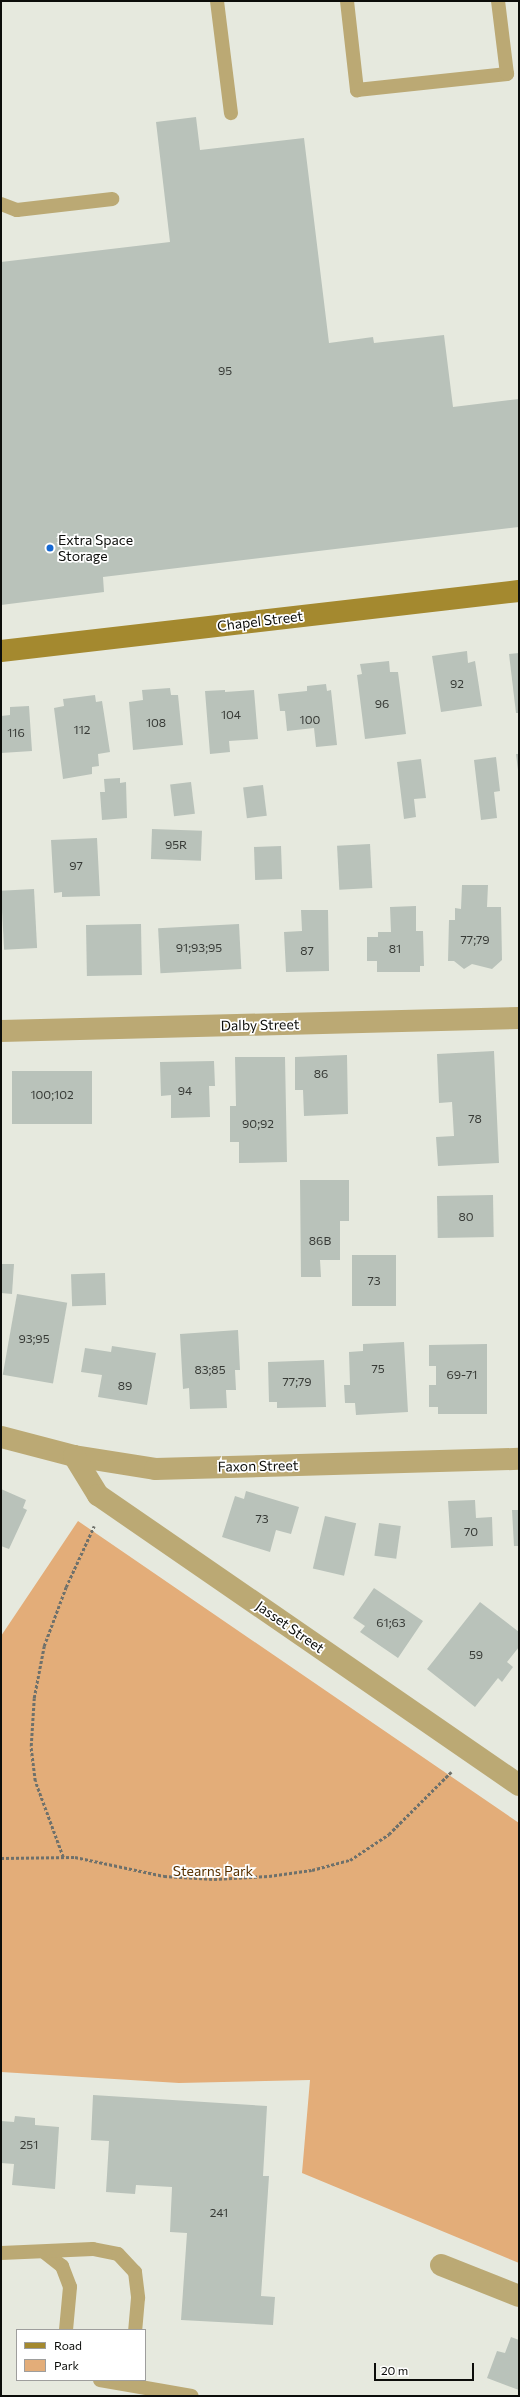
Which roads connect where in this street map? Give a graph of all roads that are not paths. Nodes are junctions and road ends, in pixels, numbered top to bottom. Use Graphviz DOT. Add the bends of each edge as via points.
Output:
graph roads {
  1 [pos="216,1"];
  2 [pos="347,1"];
  3 [pos="498,1"];
  4 [pos="231,113"];
  5 [pos="112,199"];
  6 [pos="1,204"];
  7 [pos="519,591"];
  8 [pos="1,651"];
  9 [pos="519,1018"];
  10 [pos="1,1031"];
  11 [pos="1,1437"];
  12 [pos="74,1456"];
  13 [pos="519,1460"];
  14 [pos="519,1785"];
  15 [pos="44,2252"];
  16 [pos="1,2253"];
  17 [pos="441,2265"];
  18 [pos="519,2296"];
  19 [pos="66,2329"];
  20 [pos="135,2329"];
  21 [pos="115,2381"];
  22 [pos="130,2382"];
  23 [pos="192,2396"];
  1 -- 4 [label="lane"];
  2 -- 3 [label="lane" via="357,90 507,74"];
  5 -- 6 [label="lane" via="17,210"];
  7 -- 8 [label="street, Chapel Street"];
  9 -- 10 [label="street, Dalby Street"];
  11 -- 12 [label="street, Faxon Street"];
  12 -- 13 [label="street, Faxon Street" via="155,1469"];
  12 -- 14 [label="street, Jasset Street" via="98,1495"];
  15 -- 16 [label="lane"];
  15 -- 19 [label="lane" via="62,2266 70,2287"];
  15 -- 20 [label="lane" via="93,2249 118,2254 135,2272 138,2298"];
  17 -- 18 [label="street"];
  21 -- 22 [label="lane"];
  22 -- 23 [label="lane"];
}
